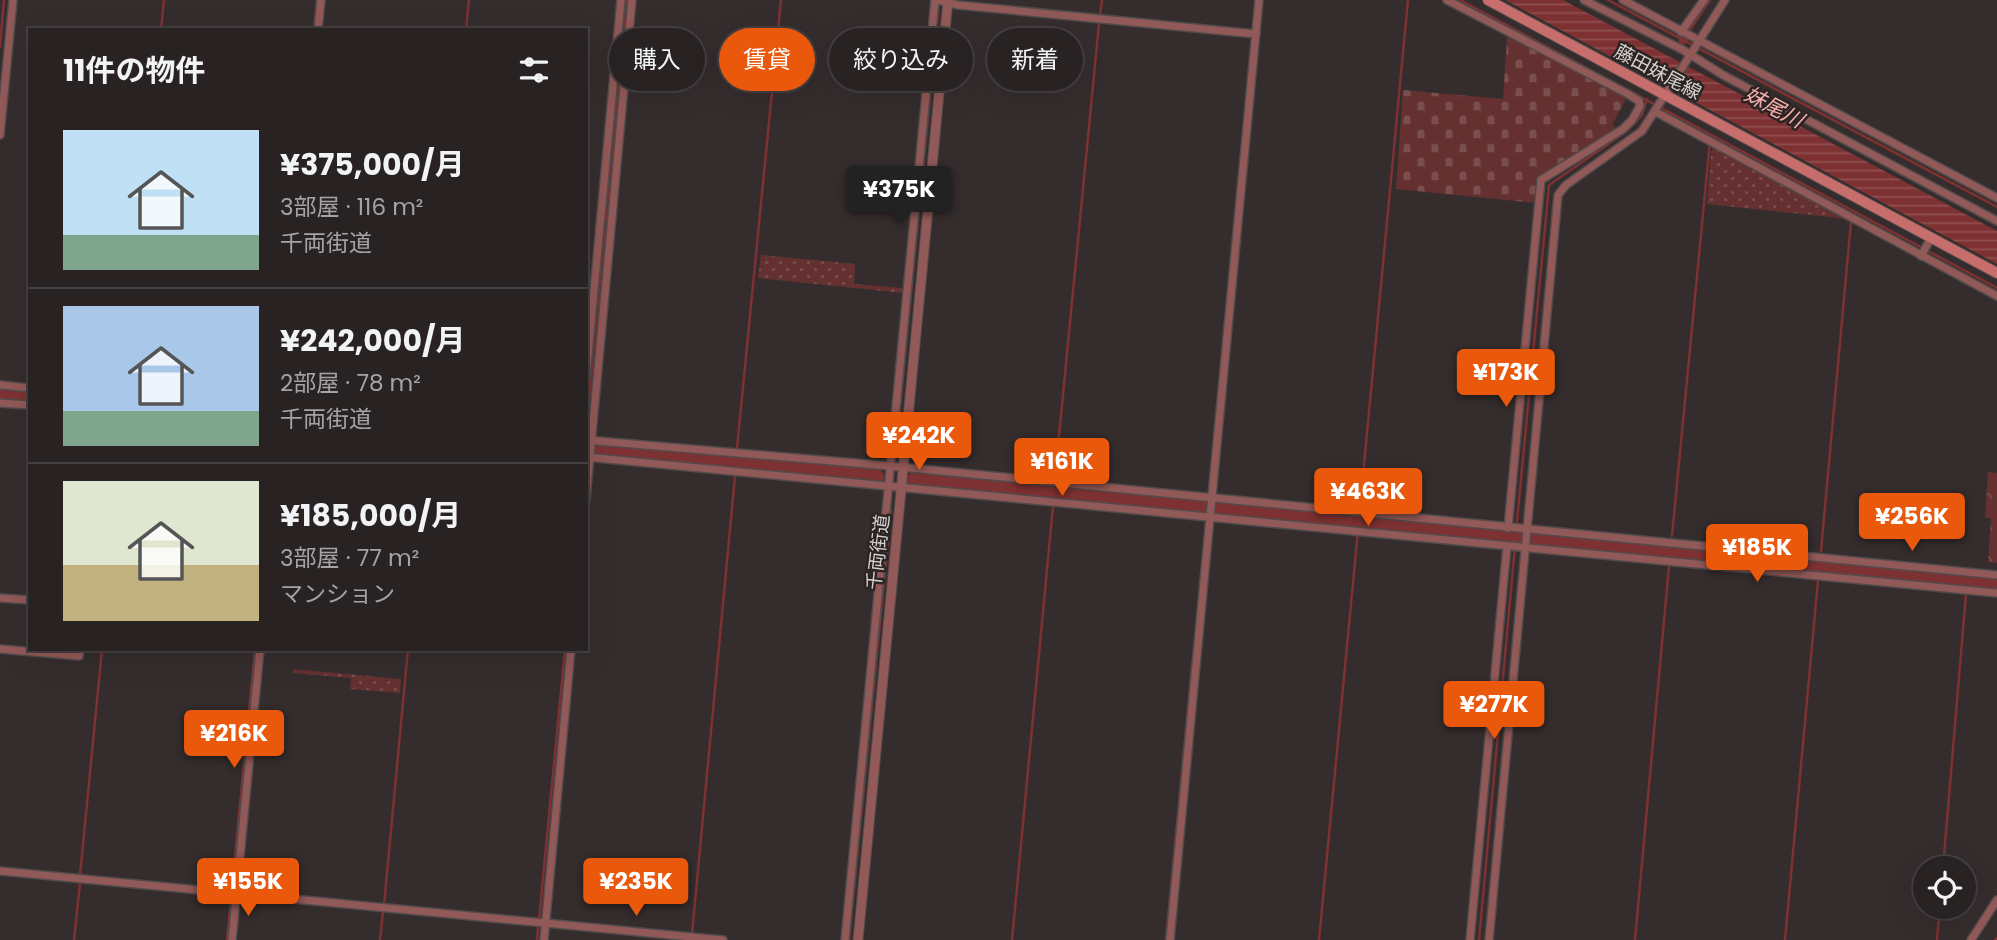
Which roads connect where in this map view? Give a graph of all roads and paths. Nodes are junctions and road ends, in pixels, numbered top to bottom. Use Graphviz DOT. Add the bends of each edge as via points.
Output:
graph roads {
  1 [pos="13,0"];
  2 [pos="321,0"];
  3 [pos="621,0"];
  4 [pos="632,0"];
  5 [pos="942,0"];
  6 [pos="1259,0"];
  7 [pos="1447,0"];
  8 [pos="1488,0"];
  9 [pos="1584,0"];
  10 [pos="1622,0"];
  11 [pos="1704,0"];
  12 [pos="1726,0"];
  13 [pos="318,28"];
  14 [pos="1681,32"];
  15 [pos="1256,34"];
  16 [pos="1693,49"];
  17 [pos="1662,102"];
  18 [pos="0,135"];
  19 [pos="1614,142"];
  20 [pos="1997,198"];
  21 [pos="1997,221"];
  22 [pos="1926,248"];
  23 [pos="1997,273"];
  24 [pos="1539,294"];
  25 [pos="1997,296"];
  26 [pos="588,355"];
  27 [pos="0,385"];
  28 [pos="28,388"];
  29 [pos="0,403"];
  30 [pos="28,405"];
  31 [pos="590,441"];
  32 [pos="589,457"];
  33 [pos="732,464"];
  34 [pos="890,466"];
  35 [pos="904,469"];
  36 [pos="888,486"];
  37 [pos="1058,486"];
  38 [pos="903,487"];
  39 [pos="1057,500"];
  40 [pos="1213,502"];
  41 [pos="1212,515"];
  42 [pos="1364,526"];
  43 [pos="1508,528"];
  44 [pos="1526,531"];
  45 [pos="1518,546"];
  46 [pos="1676,547"];
  47 [pos="1675,560"];
  48 [pos="1825,561"];
  49 [pos="1824,574"];
  50 [pos="1997,575"];
  51 [pos="1997,593"];
  52 [pos="0,598"];
  53 [pos="28,600"];
  54 [pos="0,649"];
  55 [pos="28,651"];
  56 [pos="37,651"];
  57 [pos="80,651"];
  58 [pos="260,651"];
  59 [pos="571,651"];
  60 [pos="0,871"];
  61 [pos="233,893"];
  62 [pos="1997,900"];
  63 [pos="541,923"];
  64 [pos="232,940"];
  65 [pos="544,940"];
  66 [pos="723,940"];
  67 [pos="845,940"];
  68 [pos="858,940"];
  69 [pos="1170,940"];
  70 [pos="1471,940"];
  71 [pos="1489,940"];
  72 [pos="1971,940"];
  1 -- 18 [label="street"];
  2 -- 13 [label="street"];
  3 -- 26 [label="street"];
  4 -- 31 [label="street"];
  5 -- 15 [label="street"];
  5 -- 34 [label="street"];
  5 -- 35 [label="street, 千両街道"];
  6 -- 15 [label="street"];
  7 -- 19 [label="street" via="1639,101 1633,120"];
  8 -- 17 [label="main road, 藤田妹尾線"];
  9 -- 16 [label="street"];
  10 -- 14 [label="street"];
  11 -- 14 [label="street"];
  12 -- 16 [label="street"];
  14 -- 16 [label="street"];
  15 -- 40 [label="street"];
  16 -- 17 [label="street"];
  16 -- 20 [label="street"];
  16 -- 21 [label="street"];
  17 -- 19 [label="street" via="1638,135"];
  17 -- 22 [label="main road, 藤田妹尾線"];
  17 -- 22 [label="street" via="1710,142 1853,218"];
  19 -- 24 [label="street" via="1558,195"];
  19 -- 24 [label="street" via="1541,180"];
  22 -- 23 [label="main road, 藤田妹尾線"];
  22 -- 25 [label="street"];
  24 -- 43 [label="street"];
  24 -- 44 [label="street"];
  27 -- 28 [label="street"];
  29 -- 30 [label="street"];
  31 -- 32 [label="street"];
  31 -- 33 [label="street"];
  32 -- 33 [label="street"];
  33 -- 34 [label="street"];
  33 -- 36 [label="street"];
  34 -- 35 [label="street"];
  34 -- 36 [label="street"];
  35 -- 37 [label="street"];
  35 -- 38 [label="street, 千両街道"];
  36 -- 38 [label="street"];
  36 -- 67 [label="street"];
  37 -- 39 [label="street"];
  37 -- 40 [label="street"];
  38 -- 39 [label="street"];
  38 -- 68 [label="street, 千両街道"];
  39 -- 41 [label="street"];
  40 -- 41 [label="street"];
  40 -- 42 [label="street"];
  41 -- 42 [label="street"];
  41 -- 69 [label="street"];
  42 -- 43 [label="street"];
  42 -- 45 [label="street"];
  43 -- 44 [label="street"];
  44 -- 45 [label="street"];
  44 -- 46 [label="street"];
  45 -- 47 [label="street"];
  45 -- 70 [label="street"];
  45 -- 71 [label="street"];
  46 -- 47 [label="street"];
  46 -- 48 [label="street"];
  47 -- 51 [label="street"];
  48 -- 49 [label="street"];
  48 -- 50 [label="street"];
  52 -- 53 [label="street"];
  54 -- 55 [label="street"];
  56 -- 57 [label="street" via="79,656"];
  58 -- 61 [label="street"];
  59 -- 63 [label="street"];
  60 -- 61 [label="street"];
  61 -- 63 [label="street"];
  61 -- 64 [label="street"];
  62 -- 72 [label="street"];
  63 -- 65 [label="street"];
  63 -- 66 [label="street"];
}
